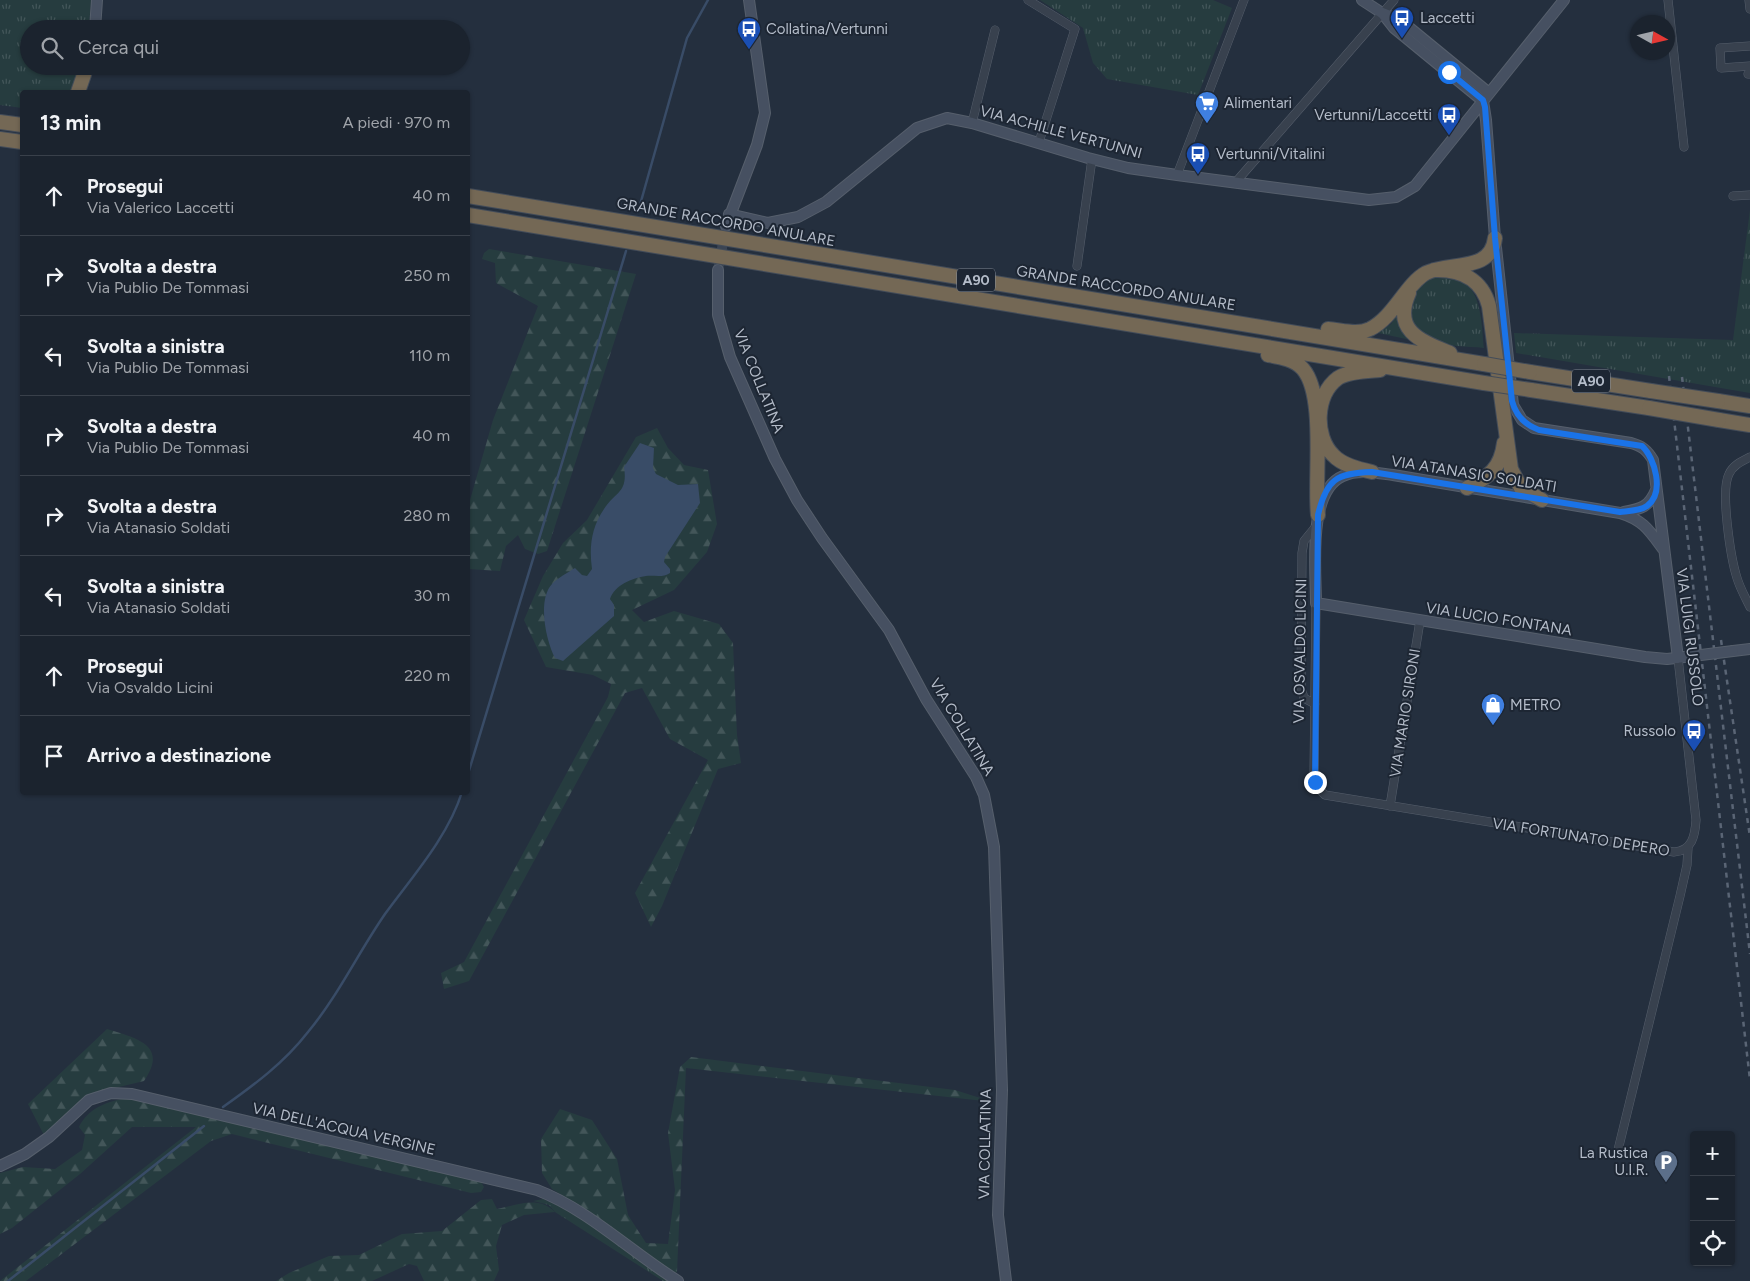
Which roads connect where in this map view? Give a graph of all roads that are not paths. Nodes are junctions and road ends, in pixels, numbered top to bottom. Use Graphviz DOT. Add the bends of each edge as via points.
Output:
graph roads {
  1 [pos="97,0"];
  2 [pos="749,0"];
  3 [pos="1028,0"];
  4 [pos="1244,0"];
  5 [pos="1362,0"];
  6 [pos="1394,0"];
  7 [pos="1564,0"];
  8 [pos="1668,0"];
  9 [pos="1749,0"];
  10 [pos="1750,9"];
  11 [pos="1382,14"];
  12 [pos="96,20"];
  13 [pos="996,30"];
  14 [pos="1750,46"];
  15 [pos="1750,66"];
  16 [pos="85,75"];
  17 [pos="87,75"];
  18 [pos="79,90"];
  19 [pos="87,90"];
  20 [pos="1486,97"];
  21 [pos="0,122"];
  22 [pos="972,123"];
  23 [pos="20,126"];
  24 [pos="0,139"];
  25 [pos="20,142"];
  26 [pos="1039,142"];
  27 [pos="1684,147"];
  28 [pos="1092,159"];
  29 [pos="1177,175"];
  30 [pos="1235,183"];
  31 [pos="470,192"];
  32 [pos="1750,195"];
  33 [pos="470,196"];
  34 [pos="1734,196"];
  35 [pos="494,200"];
  36 [pos="729,214"];
  37 [pos="470,215"];
  38 [pos="726,226"];
  39 [pos="1495,238"];
  40 [pos="1077,266"];
  41 [pos="718,270"];
  42 [pos="1434,270"];
  43 [pos="1410,290"];
  44 [pos="1252,325"];
  45 [pos="1197,335"];
  46 [pos="1479,363"];
  47 [pos="1425,373"];
  48 [pos="1750,406"];
  49 [pos="1750,425"];
  50 [pos="1505,434"];
  51 [pos="1750,457"];
  52 [pos="1372,472"];
  53 [pos="1467,488"];
  54 [pos="1656,489"];
  55 [pos="1542,500"];
  56 [pos="1620,512"];
  57 [pos="1318,520"];
  58 [pos="1663,549"];
  59 [pos="1316,603"];
  60 [pos="1750,607"];
  61 [pos="1420,621"];
  62 [pos="1750,649"];
  63 [pos="1678,658"];
  64 [pos="1315,704"];
  65 [pos="1317,787"];
  66 [pos="1390,806"];
  67 [pos="1688,848"];
  68 [pos="1618,1150"];
  69 [pos="0,1166"];
  70 [pos="678,1281"];
  71 [pos="1006,1281"];
  1 -- 12 [label="street"];
  2 -- 36 [label="street" via="765,113 750,163"];
  3 -- 26 [label="street" via="1075,29"];
  4 -- 29 [label="street"];
  5 -- 11 [label="street"];
  6 -- 11 [label="street"];
  7 -- 20 [label="street, VIA ACHILLE VERTUNNI"];
  8 -- 27 [label="street"];
  9 -- 10 [label="street"];
  11 -- 20 [label="street"];
  11 -- 30 [label="street"];
  13 -- 22 [label="street"];
  14 -- 15 [label="street" via="1720,48 1721,68"];
  16 -- 18 [label="highway"];
  17 -- 19 [label="highway"];
  20 -- 30 [label="street, VIA ACHILLE VERTUNNI" via="1414,186 1400,196 1369,200"];
  20 -- 39 [label="street, VIA LUIGI RUSSOLO"];
  21 -- 23 [label="highway"];
  22 -- 26 [label="street, VIA ACHILLE VERTUNNI"];
  22 -- 36 [label="street, VIA ACHILLE VERTUNNI" via="947,118 917,128 826,202 798,217 768,223"];
  24 -- 25 [label="highway"];
  26 -- 28 [label="street, VIA ACHILLE VERTUNNI"];
  28 -- 29 [label="street, VIA ACHILLE VERTUNNI"];
  28 -- 40 [label="street"];
  29 -- 30 [label="street, VIA ACHILLE VERTUNNI"];
  31 -- 35 [label="highway"];
  32 -- 34 [label="street"];
  33 -- 35 [label="highway, GRANDE RACCORDO ANULARE / A90"];
  35 -- 44 [label="highway, GRANDE RACCORDO ANULARE / A90"];
  36 -- 38 [label="street"];
  37 -- 45 [label="highway, A90"];
  39 -- 42 [label="highway" via="1491,250 1480,261"];
  39 -- 54 [label="street, VIA LUIGI RUSSOLO" via="1512,401 1518,415 1539,430 1642,446 1653,460"];
  41 -- 71 [label="street, VIA COLLATINA" via="718,315 730,357 775,459 817,531 889,630 984,795 994,847 1002,1090 998,1215"];
  42 -- 43 [label="highway" via="1424,274"];
  42 -- 50 [label="highway" via="1467,276 1485,294 1492,325"];
  43 -- 44 [label="highway" via="1383,320 1362,332"];
  43 -- 46 [label="highway" via="1404,316 1413,335 1423,342"];
  44 -- 46 [label="highway, GRANDE RACCORDO ANULARE / A90"];
  45 -- 47 [label="highway, A90"];
  45 -- 57 [label="highway" via="1294,362 1306,374 1316,405"];
  46 -- 48 [label="highway, GRANDE RACCORDO ANULARE / A90, bridge"];
  47 -- 49 [label="highway, A90, bridge"];
  47 -- 52 [label="highway" via="1394,370 1347,374 1336,380 1327,391 1320,416 1320,431 1325,444 1336,458"];
  50 -- 53 [label="highway" via="1503,454 1496,469"];
  50 -- 55 [label="highway" via="1517,484 1526,493"];
  51 -- 60 [label="street" via="1733,468 1725,489 1734,563"];
  52 -- 53 [label="street, VIA ATANASIO SOLDATI"];
  52 -- 57 [label="street, VIA ATANASIO SOLDATI" via="1346,474 1334,480 1325,491"];
  53 -- 55 [label="street, VIA ATANASIO SOLDATI"];
  54 -- 56 [label="street, VIA ATANASIO SOLDATI" via="1646,507"];
  54 -- 58 [label="street, VIA LUIGI RUSSOLO"];
  55 -- 56 [label="street, VIA ATANASIO SOLDATI"];
  56 -- 58 [label="street, VIA ATANASIO SOLDATI" via="1645,525"];
  57 -- 59 [label="street, VIA OSVALDO LICINI"];
  57 -- 64 [label="street" via="1304,540 1302,554 1301,688 1304,698"];
  58 -- 63 [label="street, VIA LUIGI RUSSOLO"];
  59 -- 61 [label="street, VIA LUCIO FONTANA"];
  59 -- 64 [label="street, VIA OSVALDO LICINI"];
  61 -- 63 [label="street, VIA LUCIO FONTANA" via="1644,657"];
  61 -- 66 [label="street, VIA MARIO SIRONI"];
  62 -- 63 [label="street, VIA LUCIO FONTANA, bridge"];
  63 -- 67 [label="street, VIA LUIGI RUSSOLO" via="1696,812 1694,834"];
  64 -- 65 [label="street, VIA OSVALDO LICINI" via="1314,777"];
  65 -- 66 [label="street, VIA FORTUNATO DEPERO" via="1330,797"];
  66 -- 67 [label="street, VIA FORTUNATO DEPERO" via="1665,852 1681,852"];
  67 -- 68 [label="street, VIA FORTUNATO DEPERO" via="1680,896"];
  69 -- 70 [label="street, VIA DELL'ACQUA VERGINE" via="33,1149 89,1100 111,1093 132,1094 536,1190 580,1213"];
}
